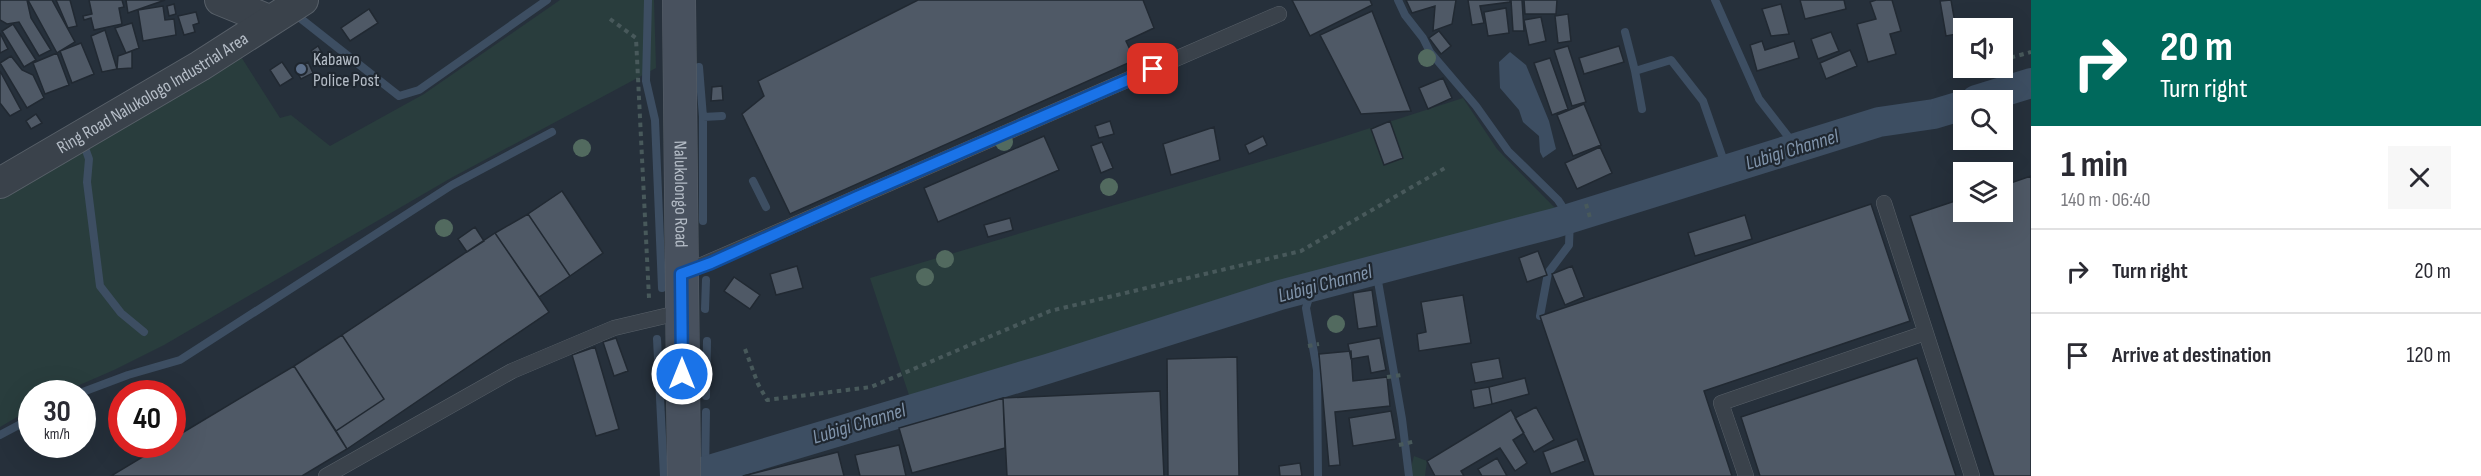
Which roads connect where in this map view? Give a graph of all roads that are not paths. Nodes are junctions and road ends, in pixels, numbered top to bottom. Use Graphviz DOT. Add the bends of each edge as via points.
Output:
graph roads {
  1 [pos="220,0"];
  2 [pos="303,0"];
  3 [pos="679,0"];
  4 [pos="1280,14"];
  5 [pos="269,20"];
  6 [pos="0,183"];
  7 [pos="1884,203"];
  8 [pos="681,274"];
  9 [pos="682,312"];
  10 [pos="1925,333"];
  11 [pos="683,468"];
  12 [pos="326,476"];
  13 [pos="1746,476"];
  14 [pos="1972,476"];
  1 -- 5 [label="street"];
  2 -- 5 [label="street, Ring Road Nalukologo Industrial Area"];
  3 -- 8 [label="street, Nalukolongo Road"];
  4 -- 8 [label="lane"];
  5 -- 6 [label="street, Ring Road Nalukologo Industrial Area" via="200,66"];
  7 -- 10 [label="lane"];
  8 -- 9 [label="street, Nalukolongo Road"];
  9 -- 11 [label="street, Nalukolongo Road"];
  9 -- 12 [label="lane" via="614,328 512,371"];
  10 -- 13 [label="lane" via="1721,403"];
  10 -- 14 [label="lane"];
}
